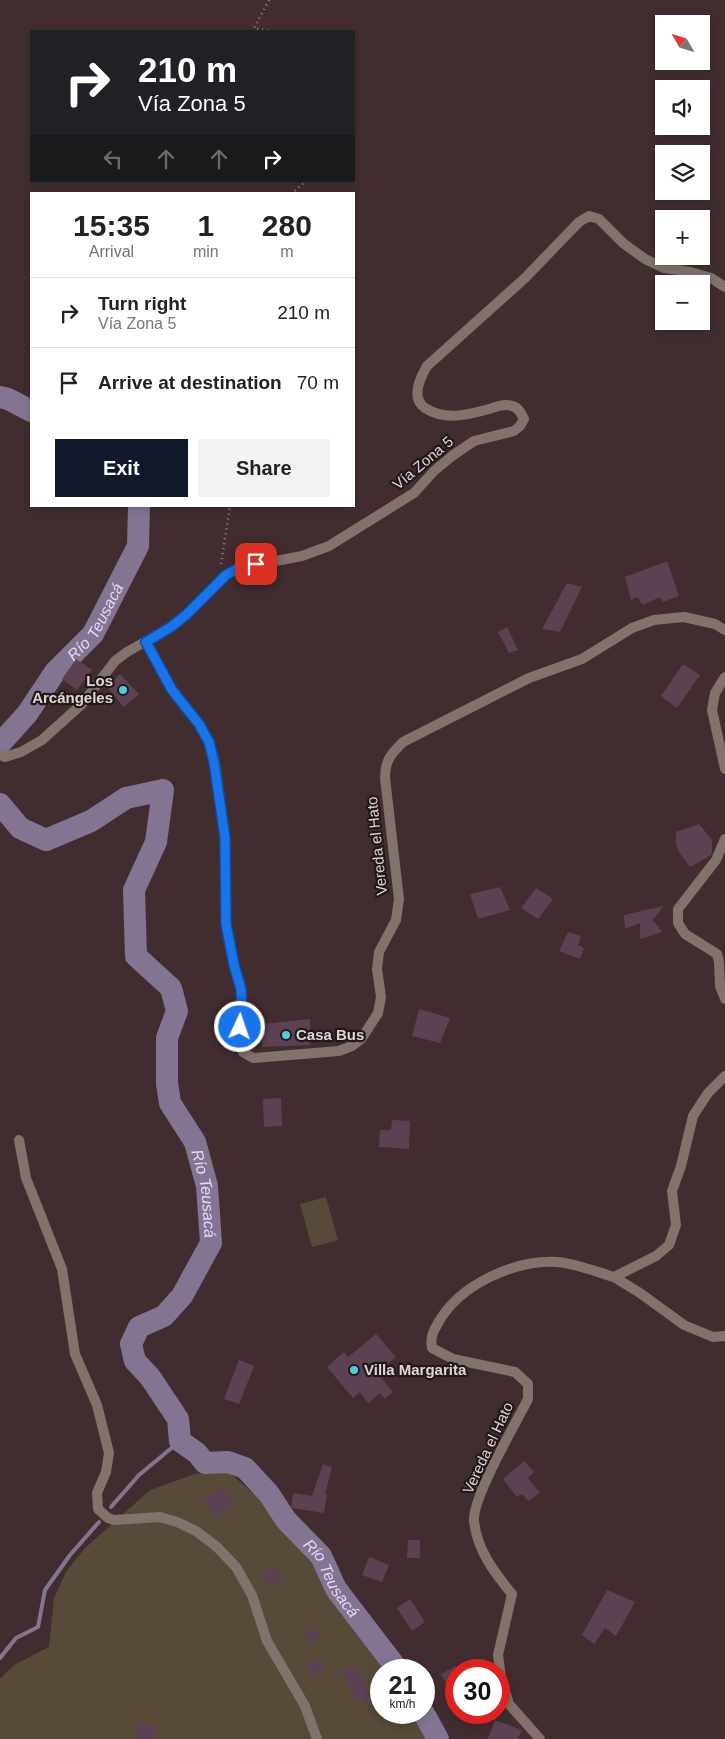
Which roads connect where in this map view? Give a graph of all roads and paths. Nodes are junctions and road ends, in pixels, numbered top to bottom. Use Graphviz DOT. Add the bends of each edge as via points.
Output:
graph roads {
  1 [pos="269,0"];
  2 [pos="265,30"];
  3 [pos="305,182"];
  4 [pos="292,192"];
  5 [pos="725,287"];
  6 [pos="230,507"];
  7 [pos="218,583"];
  8 [pos="725,630"];
  9 [pos="146,642"];
  10 [pos="725,677"];
  11 [pos="2,756"];
  12 [pos="725,769"];
  13 [pos="725,839"];
  14 [pos="725,999"];
  15 [pos="725,1076"];
  16 [pos="19,1140"];
  17 [pos="614,1277"];
  18 [pos="725,1336"];
  19 [pos="318,1739"];
  20 [pos="540,1739"];
  1 -- 2 [label="path" via="254,28"];
  3 -- 4 [label="path"];
  5 -- 7 [label="street, Vía Zona 5" via="711,278 664,268 646,259 623,243 599,219 589,216 427,366 420,380 417,395 422,406 434,414 471,414 504,405 513,406 524,419 520,426 514,431 474,441 434,471 414,493 329,546 302,556 239,568"];
  6 -- 7 [label="path"];
  7 -- 9 [label="street, Vía Zona 5" via="176,623"];
  8 -- 9 [label="street, Vereda el Hato" via="715,624 684,617 654,620 632,628 582,659 529,678 403,742 385,766 399,899 396,920 379,952 381,997 378,1013 362,1038 339,1051 253,1058 238,1044 241,989 226,924 225,838 209,742 172,690"];
  9 -- 11 [label="street, Vía Zona 5" via="115,661 82,704 42,740 21,752"];
  10 -- 12 [label="street" via="715,693 712,710"];
  13 -- 14 [label="street" via="716,860 678,908 678,923 685,934 717,954 720,986"];
  15 -- 17 [label="street" via="708,1093 693,1116 672,1192 676,1225 669,1245 656,1256"];
  16 -- 19 [label="street" via="26,1178 62,1269 75,1354 97,1405 109,1453 106,1472 97,1493 98,1509 114,1520 160,1517 177,1522 217,1547 236,1567 252,1596 267,1641 306,1706"];
  17 -- 18 [label="street, Vereda el Hato" via="684,1325 713,1337"];
  17 -- 20 [label="street, Vereda el Hato" via="558,1262 508,1270 474,1286 457,1299 430,1338 432,1348 453,1359 515,1372 528,1384 528,1399 481,1491 474,1519 479,1542 492,1570 512,1594 498,1655 500,1678 508,1704"];
}
